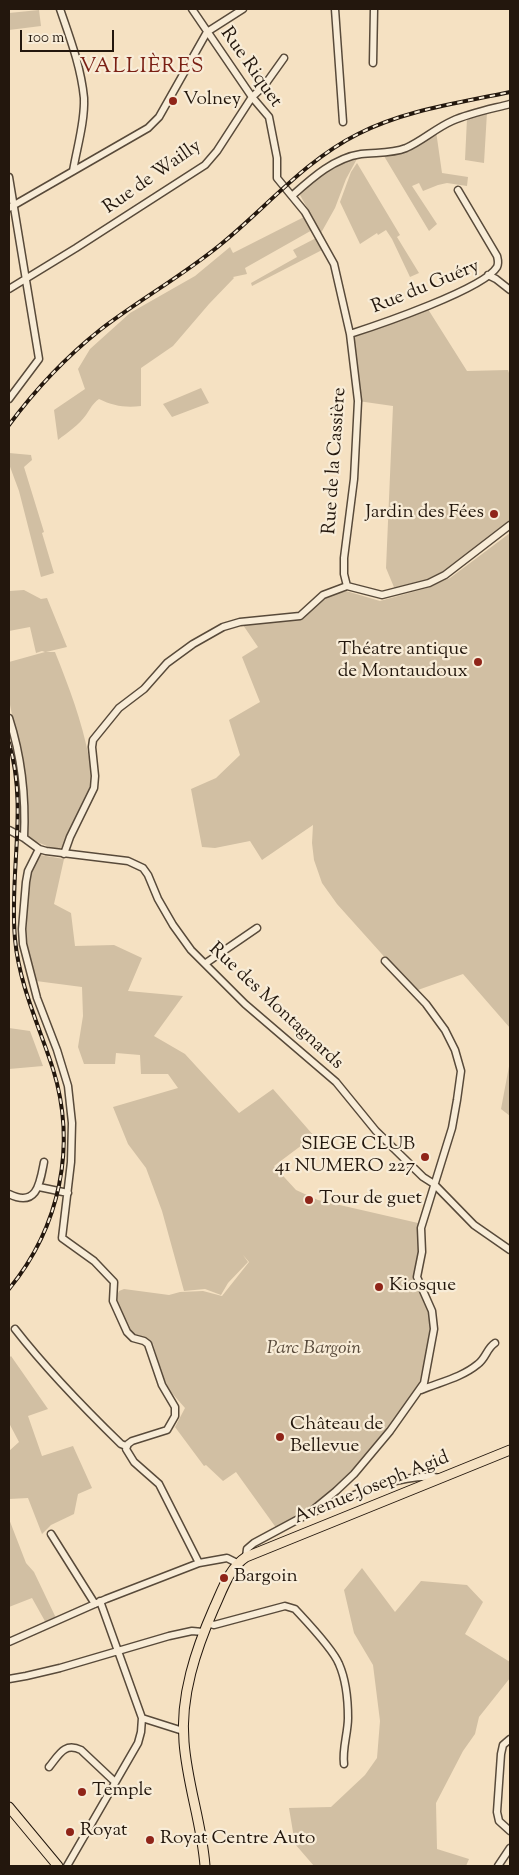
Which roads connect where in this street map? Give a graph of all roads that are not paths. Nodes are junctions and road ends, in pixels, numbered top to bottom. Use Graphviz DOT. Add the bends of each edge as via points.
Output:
graph roads {
  1 [pos="60,9"];
  2 [pos="192,9"];
  3 [pos="243,9"];
  4 [pos="335,9"];
  5 [pos="374,9"];
  6 [pos="207,32"];
  7 [pos="284,58"];
  8 [pos="372,62"];
  9 [pos="252,97"];
  10 [pos="510,104"];
  11 [pos="343,122"];
  12 [pos="73,171"];
  13 [pos="9,177"];
  14 [pos="277,178"];
  15 [pos="458,190"];
  16 [pos="293,195"];
  17 [pos="11,207"];
  18 [pos="488,275"];
  19 [pos="26,279"];
  20 [pos="9,289"];
  21 [pos="510,290"];
  22 [pos="350,334"];
  23 [pos="9,399"];
  24 [pos="510,525"];
  25 [pos="347,586"];
  26 [pos="9,718"];
  27 [pos="9,830"];
  28 [pos="24,838"];
  29 [pos="39,848"];
  30 [pos="64,854"];
  31 [pos="257,928"];
  32 [pos="385,961"];
  33 [pos="206,963"];
  34 [pos="44,1162"];
  35 [pos="434,1184"];
  36 [pos="39,1186"];
  37 [pos="68,1193"];
  38 [pos="9,1194"];
  39 [pos="510,1250"];
  40 [pos="15,1329"];
  41 [pos="495,1343"];
  42 [pos="421,1390"];
  43 [pos="126,1446"];
  44 [pos="510,1450"];
  45 [pos="441,1478"];
  46 [pos="308,1514"];
  47 [pos="51,1534"];
  48 [pos="246,1557"];
  49 [pos="199,1563"];
  50 [pos="238,1563"];
  51 [pos="98,1603"];
  52 [pos="208,1623"];
  53 [pos="203,1632"];
  54 [pos="9,1642"];
  55 [pos="119,1651"];
  56 [pos="9,1679"];
  57 [pos="142,1718"];
  58 [pos="183,1731"];
  59 [pos="510,1739"];
  60 [pos="344,1764"];
  61 [pos="49,1767"];
  62 [pos="115,1782"];
  63 [pos="9,1807"];
  64 [pos="510,1831"];
  65 [pos="510,1848"];
  66 [pos="58,1866"];
  67 [pos="67,1866"];
  68 [pos="204,1866"];
  69 [pos="498,1866"];
  1 -- 12 [label="street" via="77,58 84,100"];
  2 -- 6 [label="street, Rue Riquet"];
  3 -- 6 [label="street"];
  4 -- 11 [label="street"];
  5 -- 8 [label="street"];
  6 -- 9 [label="street, Rue Riquet"];
  6 -- 12 [label="street" via="156,121"];
  7 -- 9 [label="street, Rue de Wailly"];
  9 -- 14 [label="street, Rue Riquet" via="269,117 277,158"];
  9 -- 19 [label="street, Rue de Wailly" via="205,165"];
  10 -- 16 [label="street" via="459,118 396,151 347,158 318,174"];
  12 -- 17 [label="street"];
  13 -- 17 [label="street"];
  14 -- 16 [label="street, Rue de la Cassière"];
  15 -- 18 [label="street" via="497,256 499,262"];
  16 -- 22 [label="street, Rue de la Cassière" via="330,256"];
  17 -- 19 [label="street"];
  18 -- 21 [label="street, Rue du Guéry"];
  18 -- 22 [label="street, Rue du Guéry" via="446,298"];
  19 -- 20 [label="street, Rue de Wailly"];
  19 -- 23 [label="street" via="39,359"];
  22 -- 25 [label="street, Rue de la Cassière" via="358,401 354,479 344,558"];
  24 -- 25 [label="street" via="430,583 382,595"];
  25 -- 30 [label="street" via="322,595 300,616 240,622 223,627 167,663 144,689 119,708 92,740 94,788"];
  26 -- 28 [label="street" via="24,779"];
  27 -- 28 [label="street, Rue des Montagnards"];
  28 -- 29 [label="street, Rue des Montagnards"];
  29 -- 30 [label="street, Rue des Montagnards"];
  29 -- 37 [label="street" via="27,877 23,944 37,998 66,1074 72,1123"];
  30 -- 33 [label="street, Rue des Montagnards" via="137,864 148,875 173,925 191,950"];
  31 -- 33 [label="street"];
  32 -- 35 [label="street" via="426,1004 445,1030 455,1050 460,1071 452,1128"];
  33 -- 35 [label="street, Rue des Montagnards" via="245,1004 336,1082 376,1131 422,1177"];
  34 -- 36 [label="street"];
  35 -- 39 [label="street, Rue des Montagnards" via="474,1225"];
  35 -- 42 [label="street" via="421,1228 422,1252 417,1277 432,1311 434,1329"];
  36 -- 37 [label="street"];
  36 -- 38 [label="street" via="26,1199"];
  37 -- 43 [label="street" via="62,1238 94,1261 114,1282 113,1301 127,1332 148,1344 162,1385 175,1407 175,1416 167,1430"];
  40 -- 43 [label="street" via="91,1414"];
  41 -- 42 [label="street" via="486,1357 467,1372"];
  42 -- 46 [label="street" via="354,1474"];
  43 -- 49 [label="street" via="134,1462 159,1484"];
  44 -- 45 [label="main road, Avenue Joseph Agid"];
  45 -- 46 [label="street" via="428,1476 375,1487"];
  45 -- 48 [label="main road, Avenue Joseph Agid"];
  46 -- 48 [label="street" via="254,1542 247,1549"];
  47 -- 51 [label="street"];
  48 -- 50 [label="main road, Avenue Joseph Agid"];
  49 -- 50 [label="street" via="227,1558"];
  49 -- 51 [label="street"];
  50 -- 52 [label="main road"];
  51 -- 54 [label="street"];
  51 -- 55 [label="street"];
  52 -- 53 [label="main road"];
  52 -- 60 [label="street" via="214,1626 285,1606 296,1609 339,1662 348,1717"];
  53 -- 55 [label="street" via="169,1636"];
  53 -- 58 [label="main road" via="188,1688"];
  55 -- 56 [label="street"];
  55 -- 57 [label="street"];
  57 -- 58 [label="street"];
  57 -- 62 [label="street" via="138,1743"];
  58 -- 68 [label="main road"];
  59 -- 64 [label="street" via="503,1745 501,1754 497,1812 500,1821"];
  61 -- 62 [label="street" via="64,1749 74,1747"];
  62 -- 67 [label="street"];
  63 -- 66 [label="main road"];
  65 -- 69 [label="street"];
}
